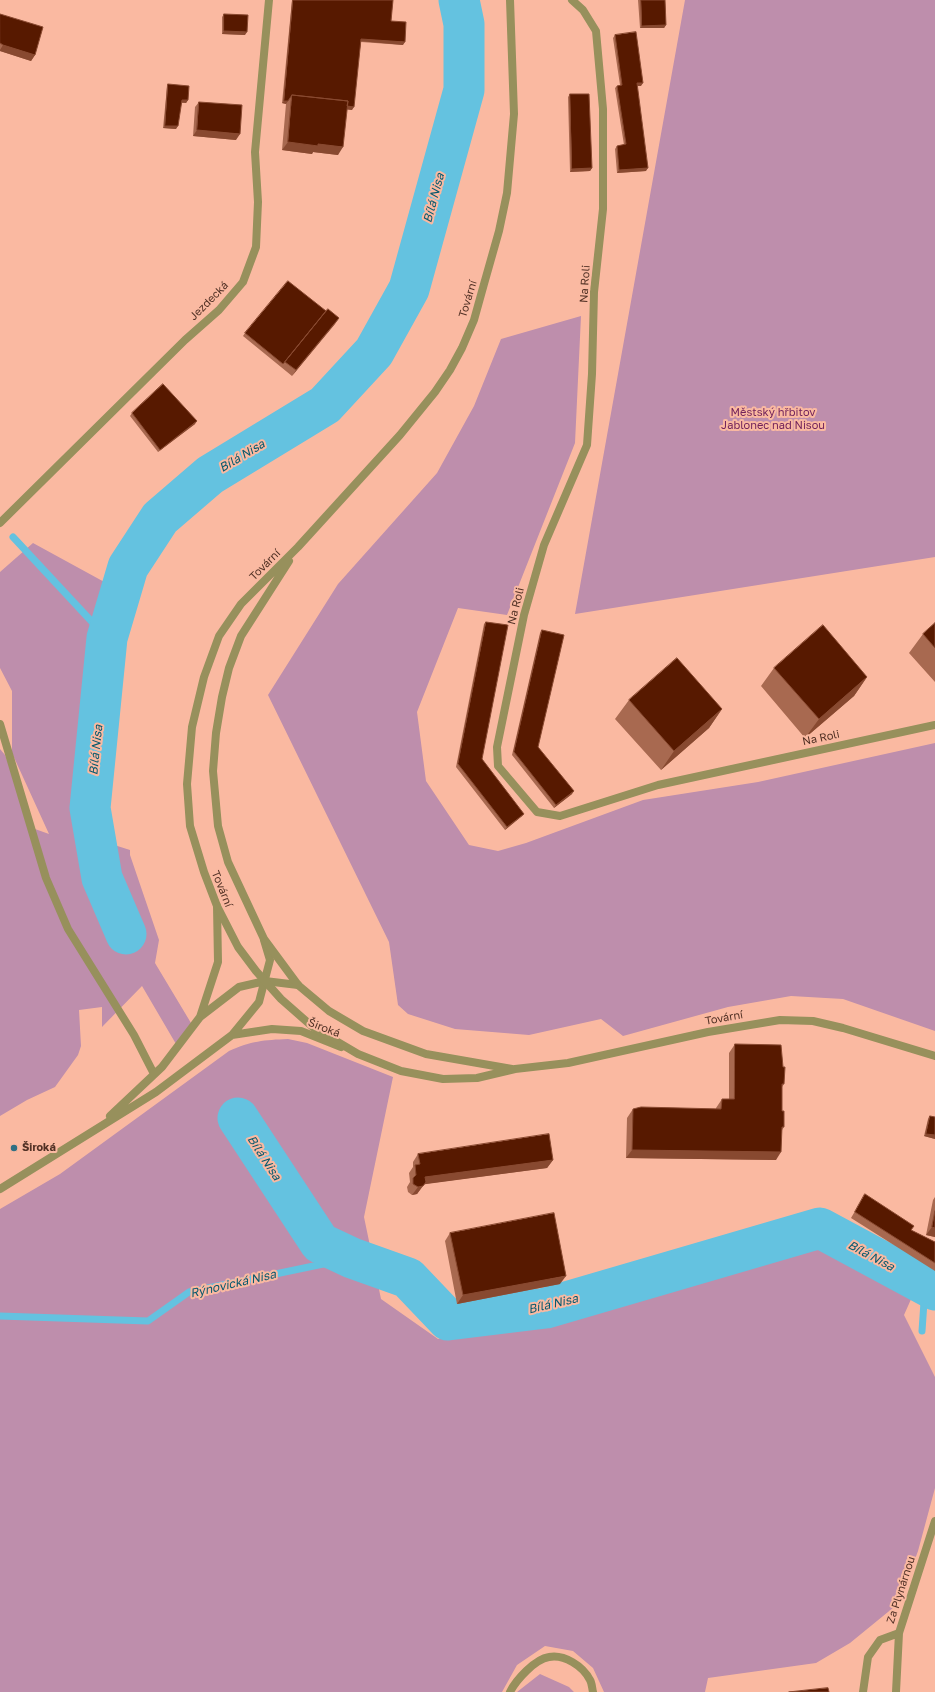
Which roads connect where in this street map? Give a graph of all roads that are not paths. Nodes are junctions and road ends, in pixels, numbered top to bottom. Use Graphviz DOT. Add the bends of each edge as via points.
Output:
graph roads {
  1 [pos="269,0"];
  2 [pos="510,0"];
  3 [pos="572,0"];
  4 [pos="0,523"];
  5 [pos="298,547"];
  6 [pos="0,724"];
  7 [pos="935,725"];
  8 [pos="217,906"];
  9 [pos="264,939"];
  10 [pos="265,981"];
  11 [pos="298,985"];
  12 [pos="200,1017"];
  13 [pos="232,1035"];
  14 [pos="358,1054"];
  15 [pos="935,1056"];
  16 [pos="515,1069"];
  17 [pos="154,1074"];
  18 [pos="97,1127"];
  19 [pos="0,1189"];
  20 [pos="935,1521"];
  21 [pos="899,1633"];
  22 [pos="510,1692"];
  23 [pos="593,1692"];
  24 [pos="863,1692"];
  25 [pos="896,1692"];
  1 -- 4 [label="street, Jezdecká" via="255,152 258,202 256,247 243,282 219,310 185,340"];
  2 -- 5 [label="street, Tovární" via="514,114 508,185 499,230 474,320 459,354 435,392 400,435"];
  3 -- 7 [label="street, Na Roli" via="583,10 596,31 602,109 603,209 594,292 587,445 544,545 524,615 497,747 498,766 537,812 560,816 658,785"];
  5 -- 8 [label="street, Tovární" via="241,604 219,636 204,677 192,727 187,784 190,826"];
  5 -- 9 [label="street, Tovární" via="241,636 229,668 216,733 213,771 218,826 228,862"];
  6 -- 17 [label="street" via="46,878 68,929 134,1035"];
  8 -- 10 [label="street, Tovární" via="238,947"];
  8 -- 12 [label="street, Široká" via="218,962"];
  9 -- 10 [label="street, Široká" via="270,960"];
  9 -- 11 [label="street, Tovární"];
  10 -- 11 [label="street, Široká"];
  10 -- 12 [label="street, Široká" via="238,987"];
  10 -- 13 [label="street, Široká" via="259,1002"];
  10 -- 14 [label="street, Tovární" via="314,1028"];
  11 -- 16 [label="street, Tovární" via="329,1011 363,1031 426,1054"];
  12 -- 17 [label="street, Široká"];
  13 -- 14 [label="street, Široká" via="272,1029 301,1031"];
  13 -- 18 [label="street, Široká" via="156,1092"];
  14 -- 16 [label="street, Tovární" via="401,1070 443,1079 478,1078"];
  15 -- 16 [label="street, Tovární" via="813,1021 780,1020 708,1032 568,1063"];
  17 -- 18 [label="street, Široká"];
  18 -- 19 [label="street, Široká"];
  20 -- 21 [label="street, Za Plynárnou"];
  21 -- 24 [label="street" via="880,1640 868,1657"];
  21 -- 25 [label="street, Za Plynárnou"];
  22 -- 23 [label="street" via="517,1681 540,1660 555,1656 576,1665 590,1680"];
}
